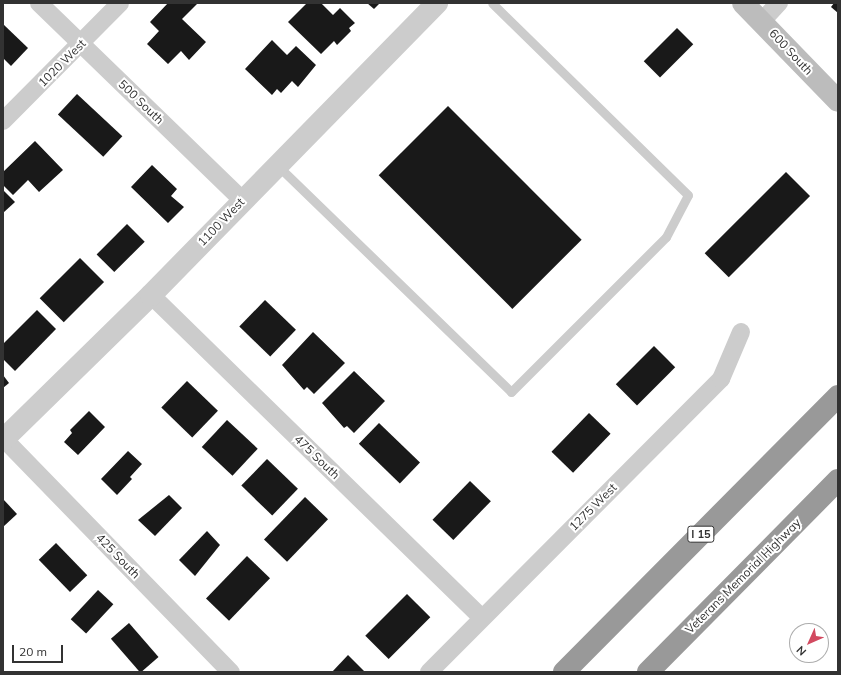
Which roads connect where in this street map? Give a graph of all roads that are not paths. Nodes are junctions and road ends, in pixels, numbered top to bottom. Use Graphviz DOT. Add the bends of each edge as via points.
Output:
graph roads {
  1 [pos="39,3"];
  2 [pos="120,3"];
  3 [pos="437,3"];
  4 [pos="492,3"];
  5 [pos="743,3"];
  6 [pos="779,3"];
  7 [pos="762,21"];
  8 [pos="81,44"];
  9 [pos="838,101"];
  10 [pos="3,121"];
  11 [pos="277,165"];
  12 [pos="242,200"];
  13 [pos="151,295"];
  14 [pos="741,332"];
  15 [pos="838,396"];
  16 [pos="4,440"];
  17 [pos="838,480"];
  18 [pos="482,618"];
  19 [pos="231,672"];
  20 [pos="429,672"];
  21 [pos="564,672"];
  22 [pos="648,672"];
  1 -- 8 [label="street, 500 South"];
  2 -- 8 [label="street, 1020 West"];
  3 -- 11 [label="street, 1100 West"];
  4 -- 11 [label="lane" via="688,195 666,238 511,392"];
  5 -- 7 [label="main road, 600 South"];
  6 -- 7 [label="street"];
  7 -- 9 [label="main road, 600 South"];
  8 -- 10 [label="street, 1020 West"];
  8 -- 12 [label="street, 500 South"];
  11 -- 12 [label="street, 1100 West"];
  12 -- 13 [label="street, 1100 West"];
  13 -- 16 [label="street, 1100 West"];
  13 -- 18 [label="street, 475 South"];
  14 -- 18 [label="street, 1275 West" via="721,379"];
  15 -- 21 [label="highway, I 15"];
  16 -- 19 [label="street, 425 South"];
  17 -- 22 [label="highway, Veterans Memorial Highway"];
  18 -- 20 [label="street, 1275 West"];
}
